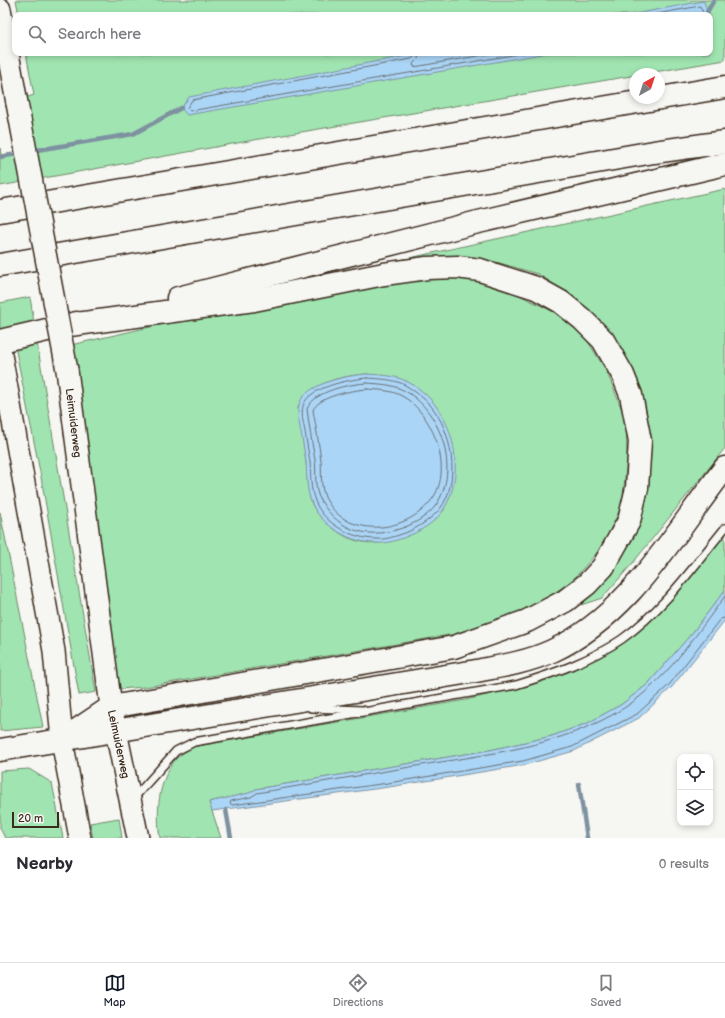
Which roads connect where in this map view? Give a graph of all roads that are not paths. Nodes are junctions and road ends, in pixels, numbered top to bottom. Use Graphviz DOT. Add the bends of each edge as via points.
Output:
graph roads {
  1 [pos="0,9"];
  2 [pos="725,87"];
  3 [pos="725,142"];
  4 [pos="725,164"];
  5 [pos="0,211"];
  6 [pos="0,265"];
  7 [pos="62,326"];
  8 [pos="0,341"];
  9 [pos="0,349"];
  10 [pos="725,468"];
  11 [pos="725,528"];
  12 [pos="266,706"];
  13 [pos="111,707"];
  14 [pos="377,711"];
  15 [pos="115,732"];
  16 [pos="62,740"];
  17 [pos="0,750"];
  18 [pos="132,800"];
  19 [pos="80,838"];
  20 [pos="138,838"];
  1 -- 13 [label="main road, Leimuiderweg, bridge" via="67,370"];
  2 -- 5 [label="highway"];
  3 -- 6 [label="highway" via="654,152"];
  4 -- 7 [label="highway" via="474,223"];
  7 -- 8 [label="highway"];
  7 -- 13 [label="highway" via="254,300 427,268 457,267 480,270 536,288 561,302 603,340 631,395 640,441 636,495 630,521 615,549 588,584 565,601 527,621 454,647"];
  9 -- 16 [label="main road" via="54,651"];
  10 -- 12 [label="highway" via="626,597 586,632 551,651 513,664"];
  11 -- 14 [label="lane" via="651,614 622,639 585,660 555,673 516,685"];
  12 -- 14 [label="lane"];
  12 -- 15 [label="highway"];
  13 -- 15 [label="main road, Leimuiderweg"];
  13 -- 16 [label="highway"];
  14 -- 18 [label="lane" via="185,745"];
  15 -- 16 [label="highway"];
  15 -- 18 [label="main road, Leimuiderweg"];
  16 -- 17 [label="highway"];
  16 -- 19 [label="main road"];
  18 -- 20 [label="main road, Leimuiderweg"];
}
